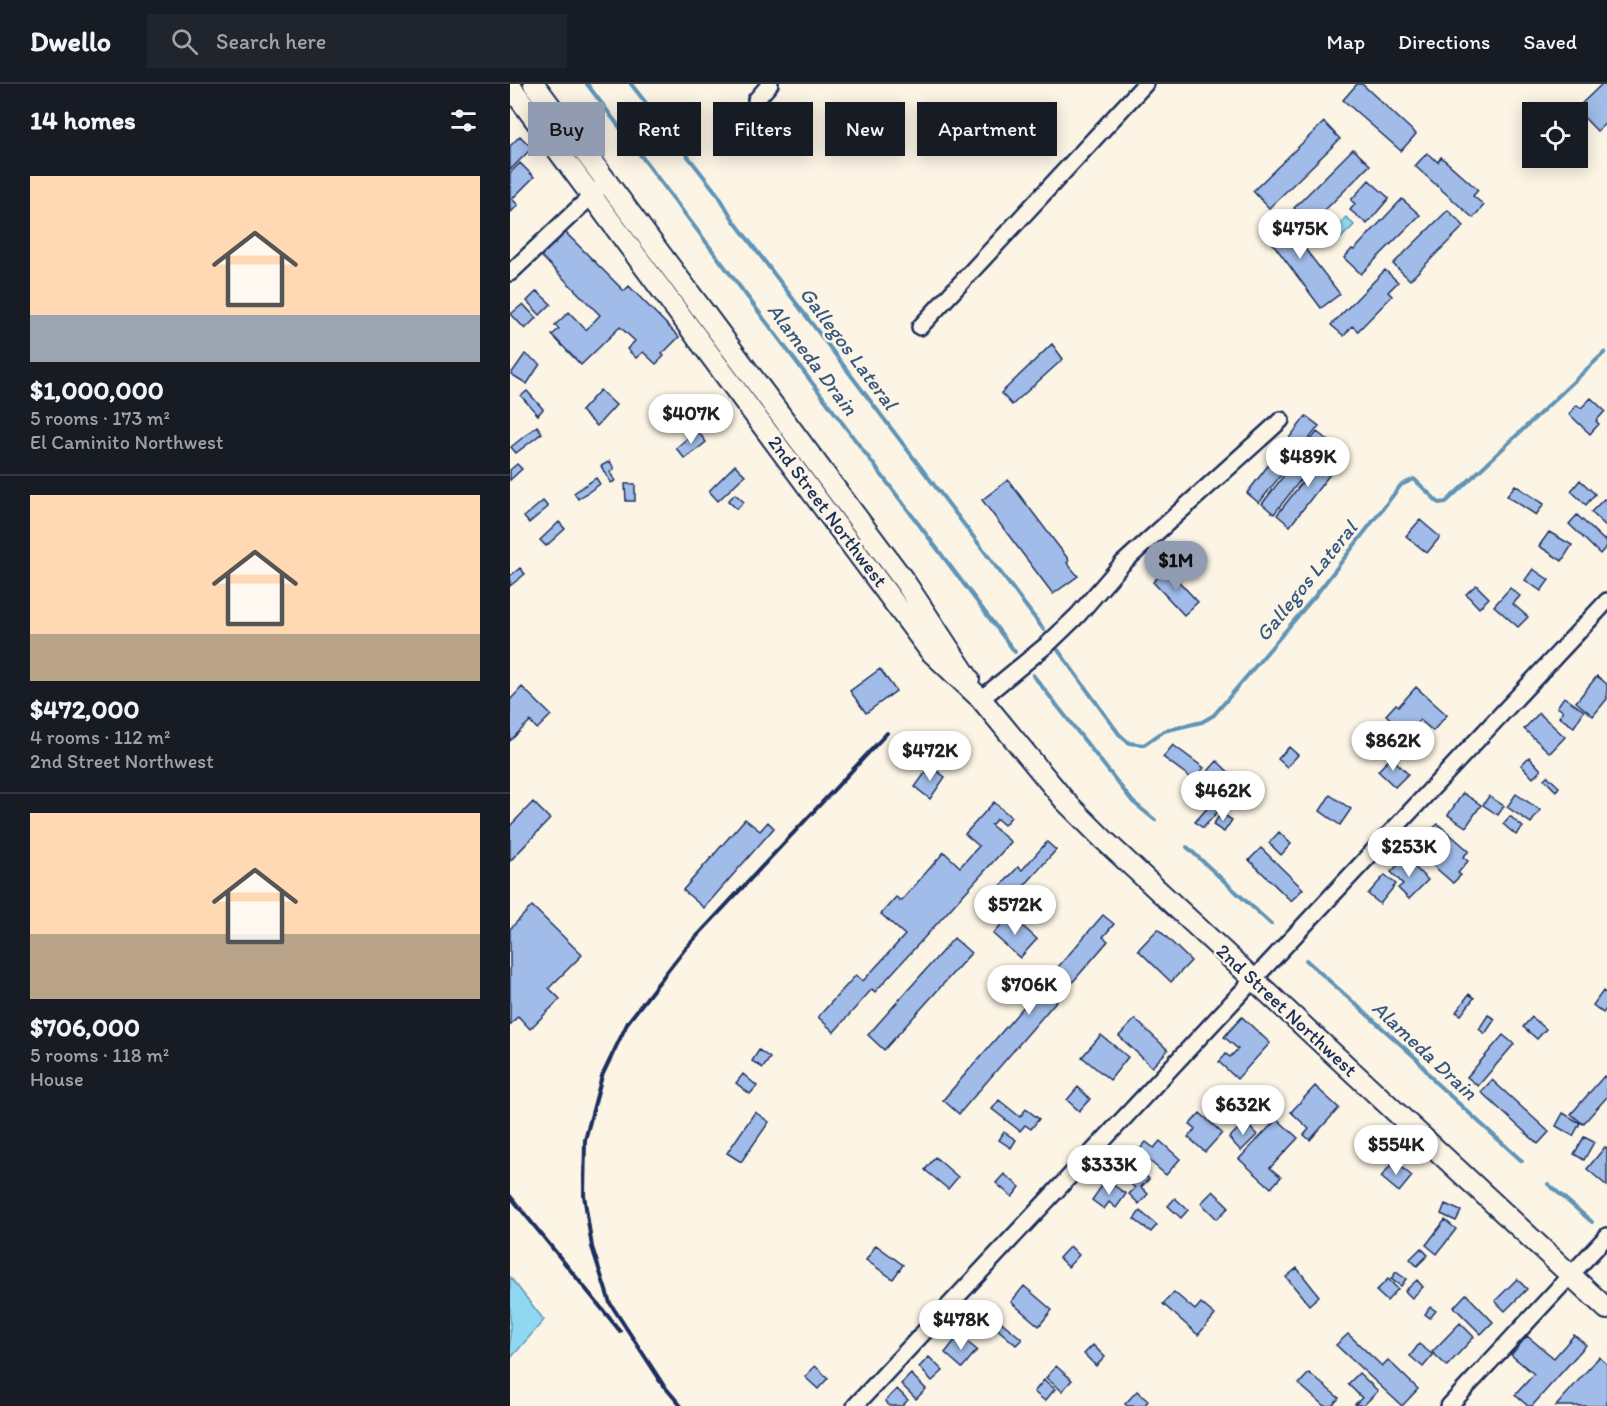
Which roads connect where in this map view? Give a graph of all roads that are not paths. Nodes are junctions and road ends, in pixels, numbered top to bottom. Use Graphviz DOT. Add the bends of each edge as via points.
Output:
graph roads {
  1 [pos="534,84"];
  2 [pos="770,84"];
  3 [pos="1145,84"];
  4 [pos="510,86"];
  5 [pos="756,100"];
  6 [pos="600,188"];
  7 [pos="510,273"];
  8 [pos="920,327"];
  9 [pos="1281,420"];
  10 [pos="1607,601"];
  11 [pos="981,699"];
  12 [pos="1254,978"];
  13 [pos="1607,1236"];
  14 [pos="1570,1276"];
  15 [pos="1607,1309"];
  16 [pos="855,1406"];
  17 [pos="1449,1406"];
  1 -- 6 [label="main road, 2nd Street Northwest"];
  2 -- 5 [label="street"];
  3 -- 8 [label="street"];
  4 -- 6 [label="main road, 2nd Street Northwest"];
  6 -- 7 [label="street"];
  6 -- 11 [label="main road, 2nd Street Northwest" via="905,582"];
  9 -- 11 [label="street" via="1122,564 1049,643"];
  10 -- 12 [label="street"];
  11 -- 12 [label="main road, 2nd Street Northwest" via="1065,801"];
  12 -- 14 [label="main road, 2nd Street Northwest"];
  12 -- 16 [label="street"];
  13 -- 14 [label="street"];
  14 -- 15 [label="main road, 2nd Street Northwest"];
  14 -- 17 [label="street"];
}
